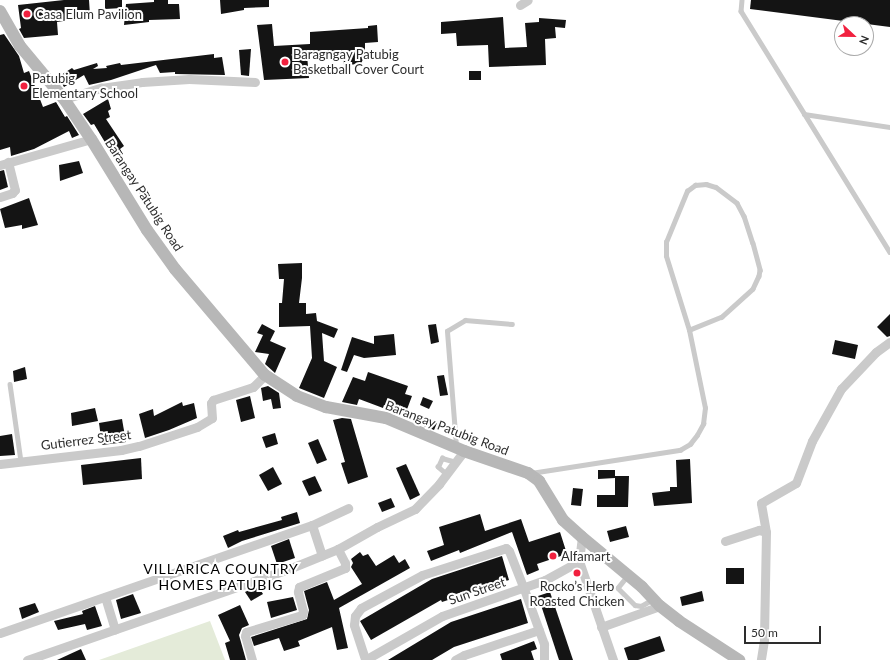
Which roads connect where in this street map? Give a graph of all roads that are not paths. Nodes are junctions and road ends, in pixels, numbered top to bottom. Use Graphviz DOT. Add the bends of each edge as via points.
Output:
graph roads {
  1 [pos="742,0"];
  2 [pos="2,16"];
  3 [pos="255,82"];
  4 [pos="64,99"];
  5 [pos="804,114"];
  6 [pos="890,127"];
  7 [pos="91,139"];
  8 [pos="4,164"];
  9 [pos="0,197"];
  10 [pos="890,252"];
  11 [pos="512,324"];
  12 [pos="689,330"];
  13 [pos="890,342"];
  14 [pos="266,375"];
  15 [pos="10,384"];
  16 [pos="460,449"];
  17 [pos="21,461"];
  18 [pos="0,464"];
  19 [pos="528,473"];
  20 [pos="348,508"];
  21 [pos="312,525"];
  22 [pos="766,532"];
  23 [pos="582,537"];
  24 [pos="725,541"];
  25 [pos="338,549"];
  26 [pos="322,555"];
  27 [pos="578,561"];
  28 [pos="628,575"];
  29 [pos="524,589"];
  30 [pos="105,597"];
  31 [pos="657,602"];
  32 [pos="601,627"];
  33 [pos="114,630"];
  34 [pos="539,630"];
  35 [pos="0,633"];
  36 [pos="27,660"];
  37 [pos="252,660"];
  38 [pos="365,660"];
  39 [pos="455,660"];
  40 [pos="544,660"];
  41 [pos="613,660"];
  42 [pos="739,660"];
  43 [pos="761,660"];
  1 -- 5 [label="lane" via="741,11"];
  2 -- 4 [label="main road, Barangay Patubig Road" via="20,46"];
  3 -- 4 [label="street" via="189,79 142,82 101,88"];
  4 -- 7 [label="main road, Barangay Patubig Road"];
  5 -- 6 [label="lane"];
  5 -- 10 [label="lane"];
  7 -- 8 [label="street"];
  7 -- 14 [label="main road, Barangay Patubig Road" via="166,256"];
  8 -- 9 [label="street" via="15,190"];
  11 -- 16 [label="lane" via="465,320 447,331 454,437"];
  12 -- 12 [label="lane" via="722,317 748,294 760,270 744,216 737,203 716,187 706,184 695,185 687,191 666,242 666,256"];
  12 -- 19 [label="lane" via="705,408 703,424 690,444 680,450"];
  13 -- 22 [label="street" via="876,352 841,389 812,441 796,483 761,503"];
  14 -- 16 [label="main road, Barangay Patubig Road" via="297,396 326,407 386,418"];
  14 -- 17 [label="street, Gutierrez Street" via="253,388 213,400 212,418 197,427 121,450"];
  15 -- 17 [label="lane"];
  16 -- 19 [label="main road, Barangay Patubig Road"];
  16 -- 25 [label="street" via="456,462 415,509 377,526"];
  17 -- 18 [label="street, Gutierrez Street"];
  19 -- 23 [label="main road, Barangay Patubig Road" via="539,481 563,520"];
  20 -- 21 [label="street"];
  21 -- 26 [label="street"];
  21 -- 30 [label="street"];
  22 -- 24 [label="street" via="759,530"];
  22 -- 43 [label="street" via="764,640"];
  23 -- 27 [label="street"];
  23 -- 28 [label="main road, Barangay Patubig Road"];
  25 -- 26 [label="street"];
  25 -- 37 [label="street" via="345,568 299,587 302,615 246,632"];
  26 -- 33 [label="street"];
  27 -- 29 [label="street, Sun Street"];
  27 -- 32 [label="street"];
  28 -- 31 [label="main road, Barangay Patubig Road"];
  28 -- 31 [label="lane" via="618,588 635,605"];
  29 -- 34 [label="street"];
  29 -- 38 [label="street, Sun Street" via="442,616"];
  29 -- 38 [label="street" via="506,548 422,575 360,608 355,616 354,625"];
  30 -- 33 [label="street"];
  30 -- 35 [label="street"];
  31 -- 32 [label="street"];
  31 -- 42 [label="main road, Barangay Patubig Road" via="679,621"];
  32 -- 41 [label="street"];
  33 -- 36 [label="street"];
  34 -- 39 [label="street"];
  34 -- 40 [label="street" via="544,644"];
}
